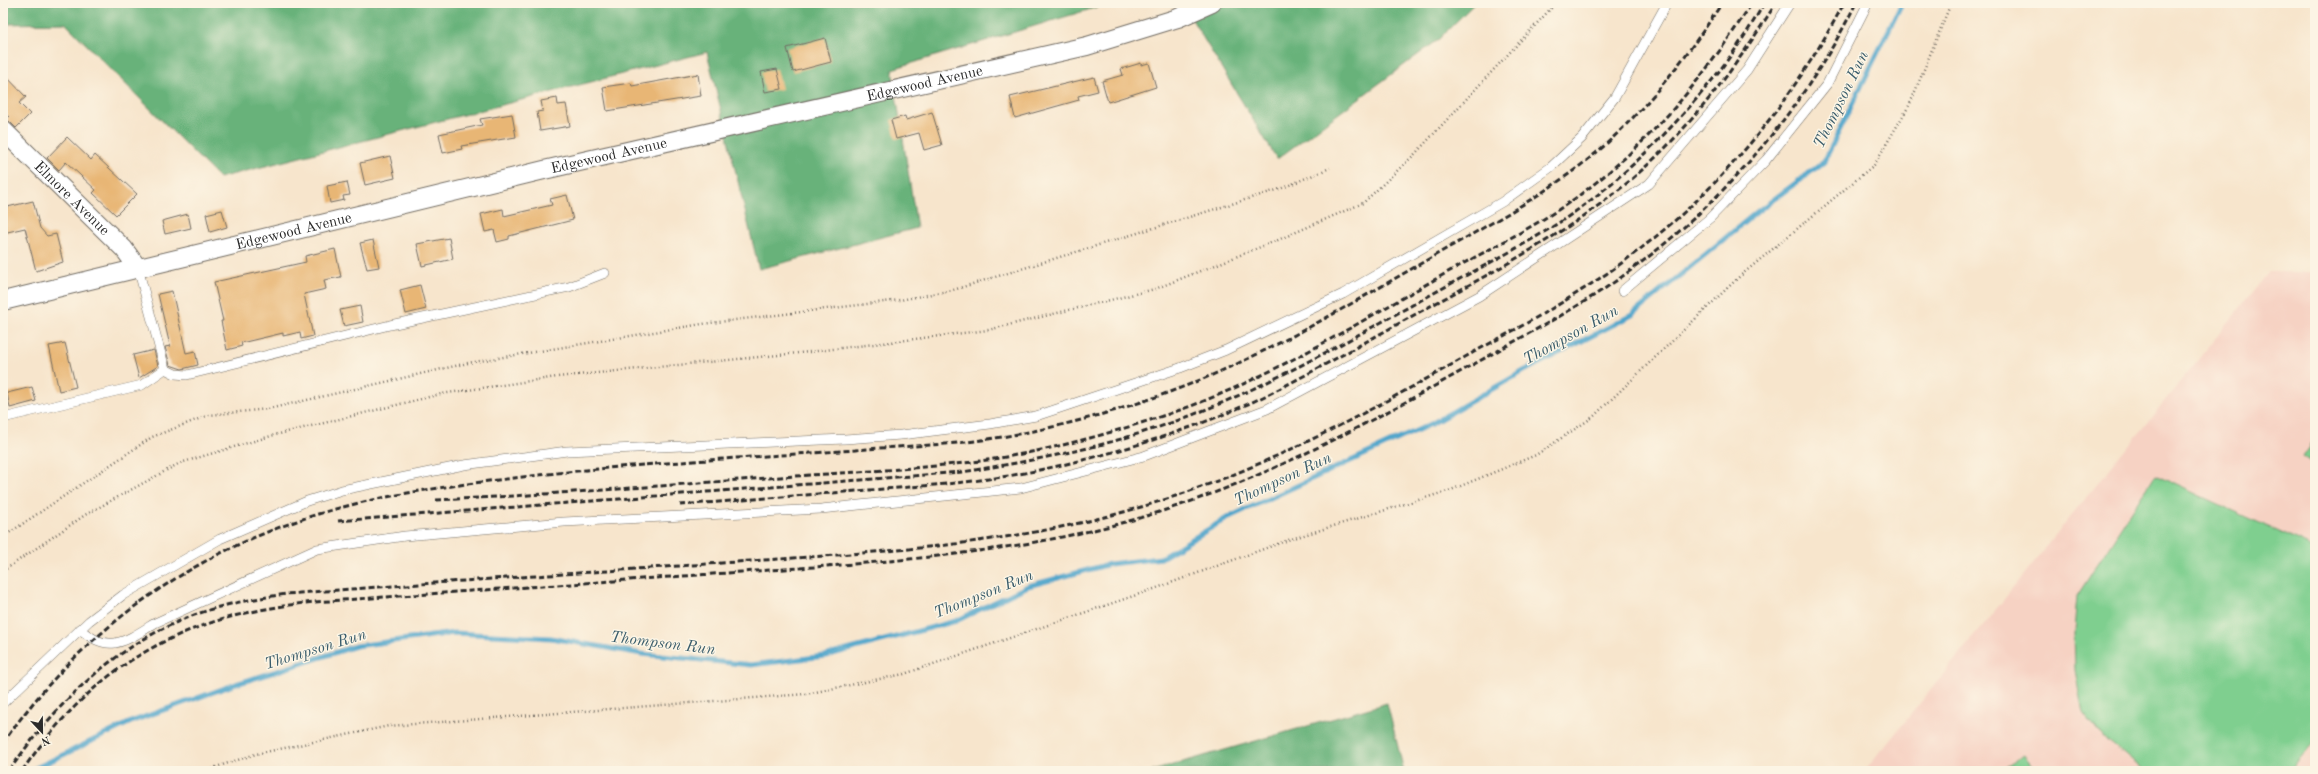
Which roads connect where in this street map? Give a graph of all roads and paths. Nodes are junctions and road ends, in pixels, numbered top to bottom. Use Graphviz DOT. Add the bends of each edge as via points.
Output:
graph roads {
  1 [pos="1212,3"];
  2 [pos="1556,3"];
  3 [pos="1667,3"];
  4 [pos="1790,3"];
  5 [pos="1868,3"];
  6 [pos="1951,3"];
  7 [pos="3,130"];
  8 [pos="1330,168"];
  9 [pos="138,268"];
  10 [pos="606,273"];
  11 [pos="1622,291"];
  12 [pos="3,301"];
  13 [pos="164,369"];
  14 [pos="3,418"];
  15 [pos="3,537"];
  16 [pos="3,571"];
  17 [pos="80,629"];
  18 [pos="3,703"];
  19 [pos="204,771"];
  1 -- 9 [label="street, Edgewood Avenue" via="1178,18 1087,46 603,156"];
  2 -- 16 [label="path" via="1414,155 1363,203 1155,289 988,330 809,352 557,377 433,396 271,436 180,463 85,515"];
  3 -- 17 [label="lane" via="1615,97 1582,138 1551,167 1502,202 1343,294 1226,350 1036,416 990,424 845,439 567,451 464,465 342,490 307,501 214,542 123,595"];
  4 -- 17 [label="lane" via="1747,70 1649,184 1479,296 1267,409 1144,456 1020,488 821,509 564,522 405,536 317,548 155,623 132,637 106,645 93,640"];
  5 -- 11 [label="lane" via="1827,84 1766,160 1710,218"];
  6 -- 19 [label="path" via="1910,104 1874,166 1739,277 1593,416 1536,455 1452,490 1291,539 1154,589 904,674 806,694 389,726 256,754"];
  7 -- 9 [label="street, Elmore Avenue" via="124,249"];
  8 -- 15 [label="path" via="1280,189 953,290 900,300 702,324 468,363 268,410 209,415 152,437"];
  9 -- 12 [label="street, Edgewood Avenue"];
  9 -- 13 [label="lane"];
  10 -- 13 [label="lane" via="569,287 390,325 195,374 175,374"];
  13 -- 14 [label="lane" via="142,385"];
  17 -- 18 [label="lane"];
}
